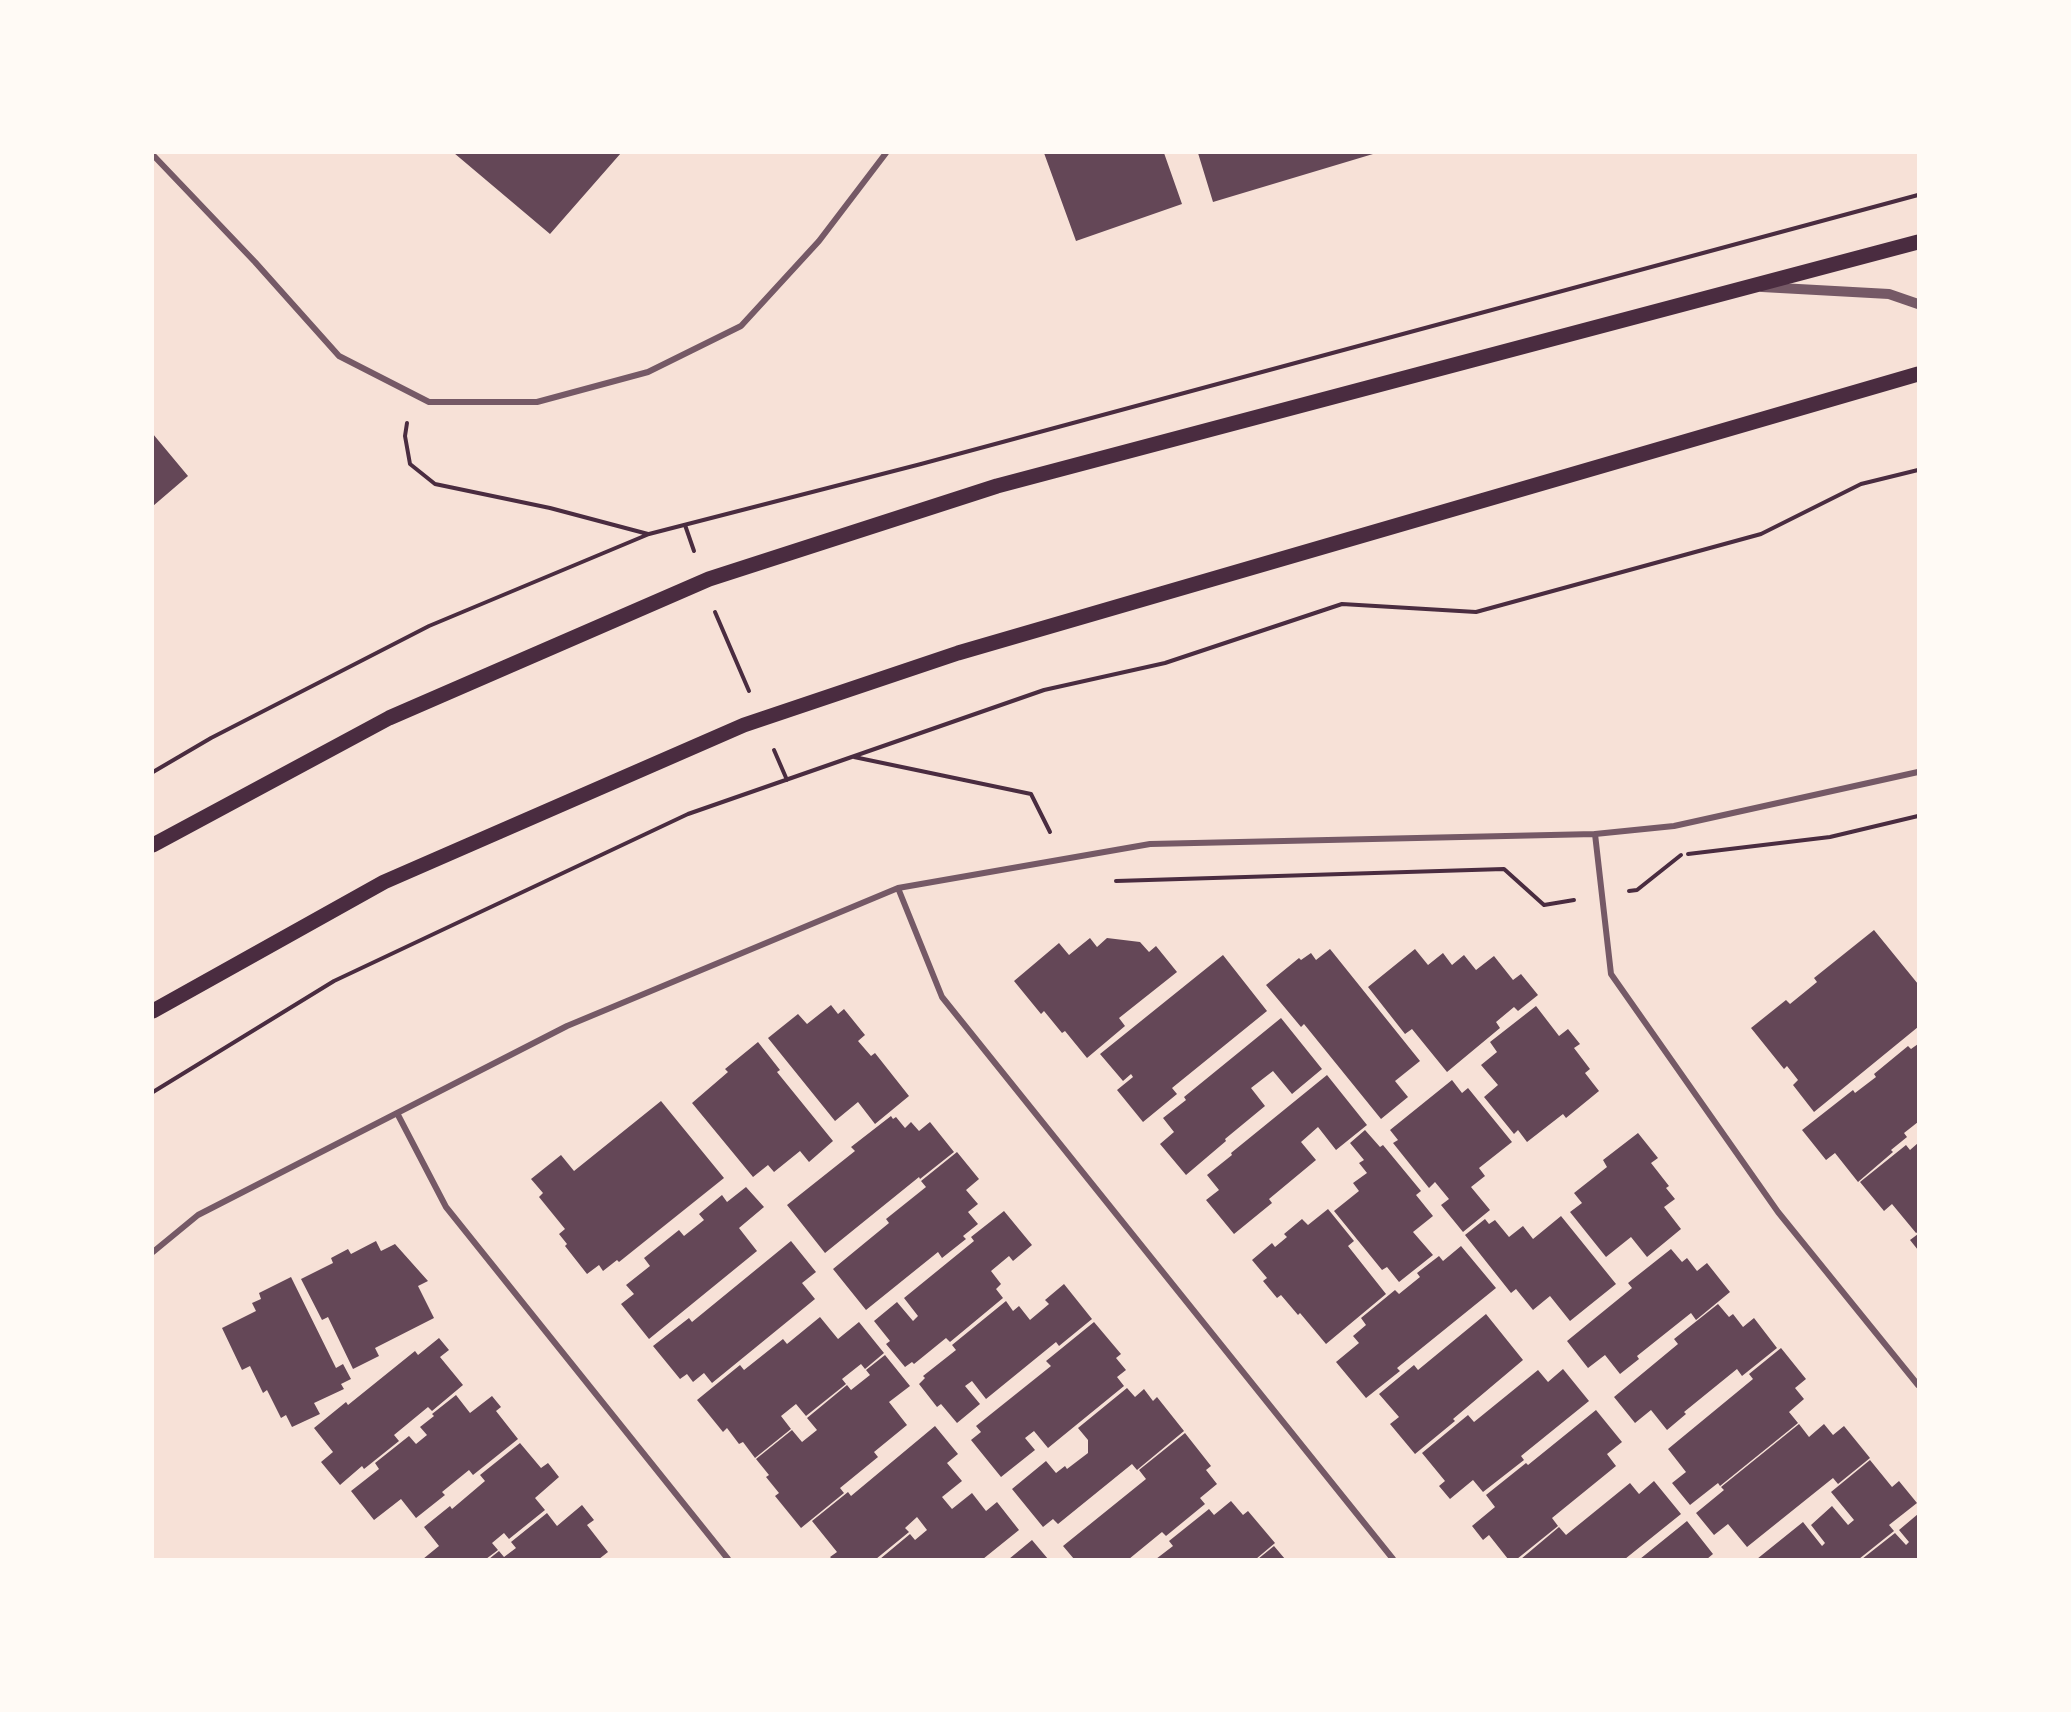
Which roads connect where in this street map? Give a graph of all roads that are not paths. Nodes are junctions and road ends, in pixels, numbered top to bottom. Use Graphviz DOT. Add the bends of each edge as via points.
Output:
graph roads {
  1 [pos="886,153"];
  2 [pos="153,155"];
  3 [pos="1918,242"];
  4 [pos="1750,286"];
  5 [pos="1918,304"];
  6 [pos="1918,374"];
  7 [pos="1918,772"];
  8 [pos="1595,834"];
  9 [pos="153,845"];
  10 [pos="898,888"];
  11 [pos="153,1011"];
  12 [pos="396,1113"];
  13 [pos="153,1252"];
  14 [pos="1918,1385"];
  15 [pos="728,1559"];
  16 [pos="1393,1559"];
  1 -- 2 [label="street" via="819,241 741,326 648,372 537,402 429,402 339,356"];
  3 -- 4 [label="main road"];
  4 -- 5 [label="street" via="1889,294"];
  4 -- 9 [label="main road" via="997,486 704,581 389,718"];
  6 -- 11 [label="main road" via="958,653 761,719 384,882"];
  7 -- 8 [label="street" via="1674,826"];
  8 -- 10 [label="street" via="1150,844"];
  8 -- 14 [label="street" via="1611,974 1778,1212"];
  10 -- 12 [label="street" via="567,1026"];
  10 -- 16 [label="street" via="942,997"];
  12 -- 13 [label="street" via="198,1215"];
  12 -- 15 [label="street" via="446,1207"];
}
